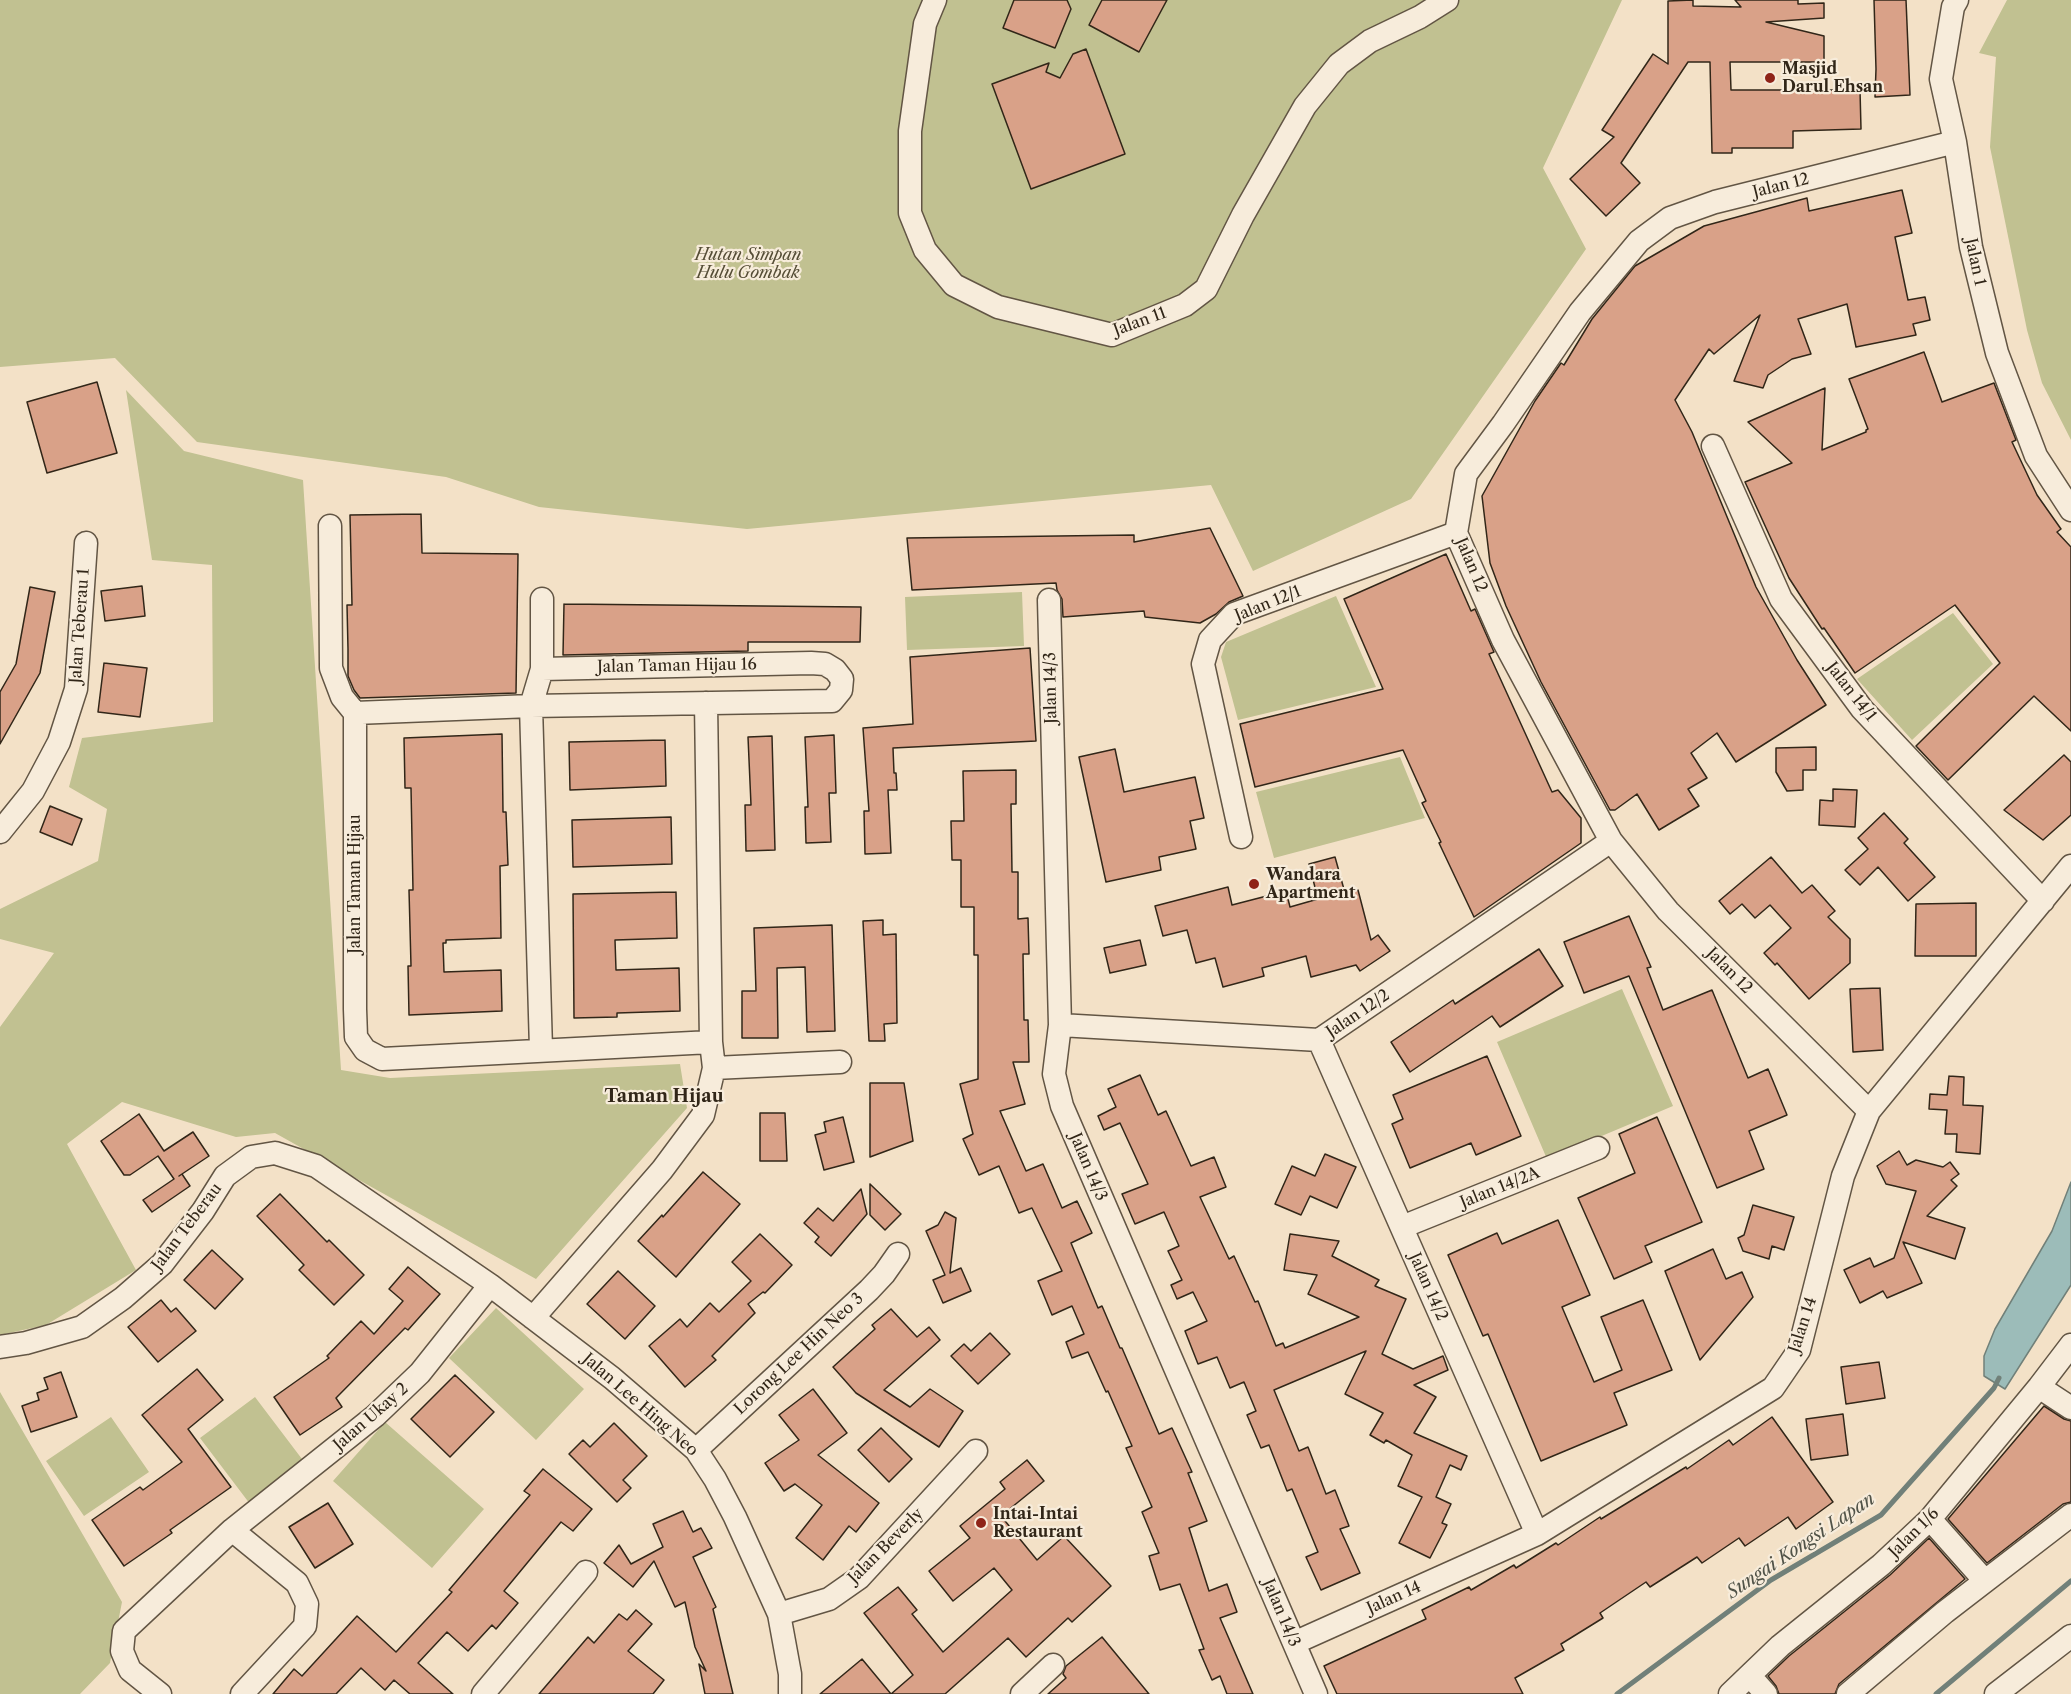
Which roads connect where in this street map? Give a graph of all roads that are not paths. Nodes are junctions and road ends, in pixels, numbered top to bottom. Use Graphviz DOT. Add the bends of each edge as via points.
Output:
graph roads {
  1 [pos="935,0"];
  2 [pos="1447,0"];
  3 [pos="1957,0"];
  4 [pos="1955,142"];
  5 [pos="1713,446"];
  6 [pos="2071,510"];
  7 [pos="330,526"];
  8 [pos="1456,533"];
  9 [pos="86,543"];
  10 [pos="542,599"];
  11 [pos="1049,600"];
  12 [pos="542,669"];
  13 [pos="706,703"];
  14 [pos="531,706"];
  15 [pos="355,712"];
  16 [pos="0,832"];
  17 [pos="1241,837"];
  18 [pos="1611,841"];
  19 [pos="2071,866"];
  20 [pos="2043,901"];
  21 [pos="1060,1025"];
  22 [pos="1319,1040"];
  23 [pos="711,1042"];
  24 [pos="541,1049"];
  25 [pos="840,1062"];
  26 [pos="714,1068"];
  27 [pos="1869,1111"];
  28 [pos="1598,1148"];
  29 [pos="1402,1227"];
  30 [pos="898,1254"];
  31 [pos="490,1285"];
  32 [pos="533,1318"];
  33 [pos="2071,1345"];
  34 [pos="0,1347"];
  35 [pos="2039,1387"];
  36 [pos="2071,1408"];
  37 [pos="696,1450"];
  38 [pos="976,1451"];
  39 [pos="2071,1515"];
  40 [pos="1930,1519"];
  41 [pos="232,1530"];
  42 [pos="1537,1534"];
  43 [pos="586,1572"];
  44 [pos="1985,1581"];
  45 [pos="778,1614"];
  46 [pos="2071,1636"];
  47 [pos="1294,1643"];
  48 [pos="1053,1665"];
  49 [pos="1750,1676"];
  50 [pos="160,1694"];
  51 [pos="242,1694"];
  52 [pos="483,1694"];
  53 [pos="790,1694"];
  54 [pos="1022,1694"];
  55 [pos="1316,1694"];
  56 [pos="1730,1694"];
  57 [pos="1766,1694"];
  58 [pos="1848,1694"];
  59 [pos="1996,1694"];
  1 -- 2 [label="street, Jalan 11" via="925,24 910,131 910,213 925,250 954,285 998,307 1112,335 1185,305 1206,289 1305,106 1339,64 1370,41"];
  3 -- 4 [label="street, Jalan 1" via="1941,80"];
  4 -- 6 [label="street, Jalan 1" via="1971,247 1997,353 2036,456"];
  4 -- 8 [label="street, Jalan 12" via="1716,202 1670,219 1639,241 1580,312 1466,474"];
  5 -- 20 [label="street, Jalan 14/1" via="1781,599 1862,710"];
  7 -- 15 [label="street" via="331,668 342,697"];
  8 -- 17 [label="street, Jalan 12/1" via="1234,614 1210,640 1203,664"];
  8 -- 18 [label="street, Jalan 12" via="1503,639"];
  9 -- 16 [label="street, Jalan Teberau 1" via="76,689 59,742 33,791"];
  10 -- 12 [label="street"];
  11 -- 21 [label="street, Jalan 14/3"];
  12 -- 13 [label="street, Jalan Taman Hijau 16" via="811,663 825,664 842,679 832,701"];
  12 -- 14 [label="street"];
  13 -- 14 [label="street"];
  13 -- 23 [label="street"];
  14 -- 15 [label="street"];
  14 -- 24 [label="street"];
  15 -- 24 [label="street, Jalan Taman Hijau" via="356,1037 365,1050 382,1059"];
  18 -- 22 [label="street, Jalan 12/2"];
  18 -- 27 [label="street, Jalan 12" via="1668,910"];
  19 -- 20 [label="street, Jalan 14"];
  20 -- 27 [label="street, Jalan 14"];
  21 -- 22 [label="street, Jalan 12/2"];
  21 -- 47 [label="street, Jalan 14/3" via="1054,1074 1062,1106"];
  22 -- 29 [label="street, Jalan 14/2"];
  23 -- 24 [label="street, Jalan Taman Hijau"];
  23 -- 26 [label="street"];
  25 -- 26 [label="street"];
  26 -- 32 [label="street" via="703,1115 663,1170"];
  27 -- 42 [label="street, Jalan 14" via="1843,1176 1799,1350 1773,1388"];
  28 -- 29 [label="street, Jalan 14/2A"];
  29 -- 42 [label="street, Jalan 14/2"];
  30 -- 37 [label="street, Lorong Lee Hin Neo 3" via="869,1290"];
  31 -- 32 [label="street, Jalan Lee Hing Neo"];
  31 -- 34 [label="street, Jalan Teberau" via="316,1166 275,1153 251,1157 225,1176 162,1264 82,1327"];
  31 -- 41 [label="street, Jalan Ukay 2" via="420,1373 375,1416"];
  32 -- 37 [label="street, Jalan Lee Hing Neo" via="612,1378"];
  33 -- 35 [label="street, Jalan 1/6"];
  35 -- 36 [label="street"];
  35 -- 40 [label="street, Jalan 1/6"];
  37 -- 45 [label="street, Jalan Lee Hing Neo" via="735,1517"];
  38 -- 45 [label="street, Jalan Beverly" via="859,1578 829,1599"];
  39 -- 44 [label="street"];
  40 -- 44 [label="street"];
  40 -- 49 [label="street, Jalan 1/6"];
  41 -- 50 [label="street, Jalan Ukay 2" via="124,1630 122,1651 130,1670"];
  41 -- 51 [label="street" via="297,1583 307,1604 305,1626"];
  42 -- 47 [label="street, Jalan 14"];
  43 -- 52 [label="street"];
  44 -- 58 [label="street"];
  45 -- 53 [label="street, Jalan Lee Hing Neo"];
  46 -- 59 [label="street"];
  47 -- 55 [label="street, Jalan 14/3"];
  48 -- 54 [label="street"];
  49 -- 56 [label="street, Jalan 1/6"];
  49 -- 57 [label="street"];
}
